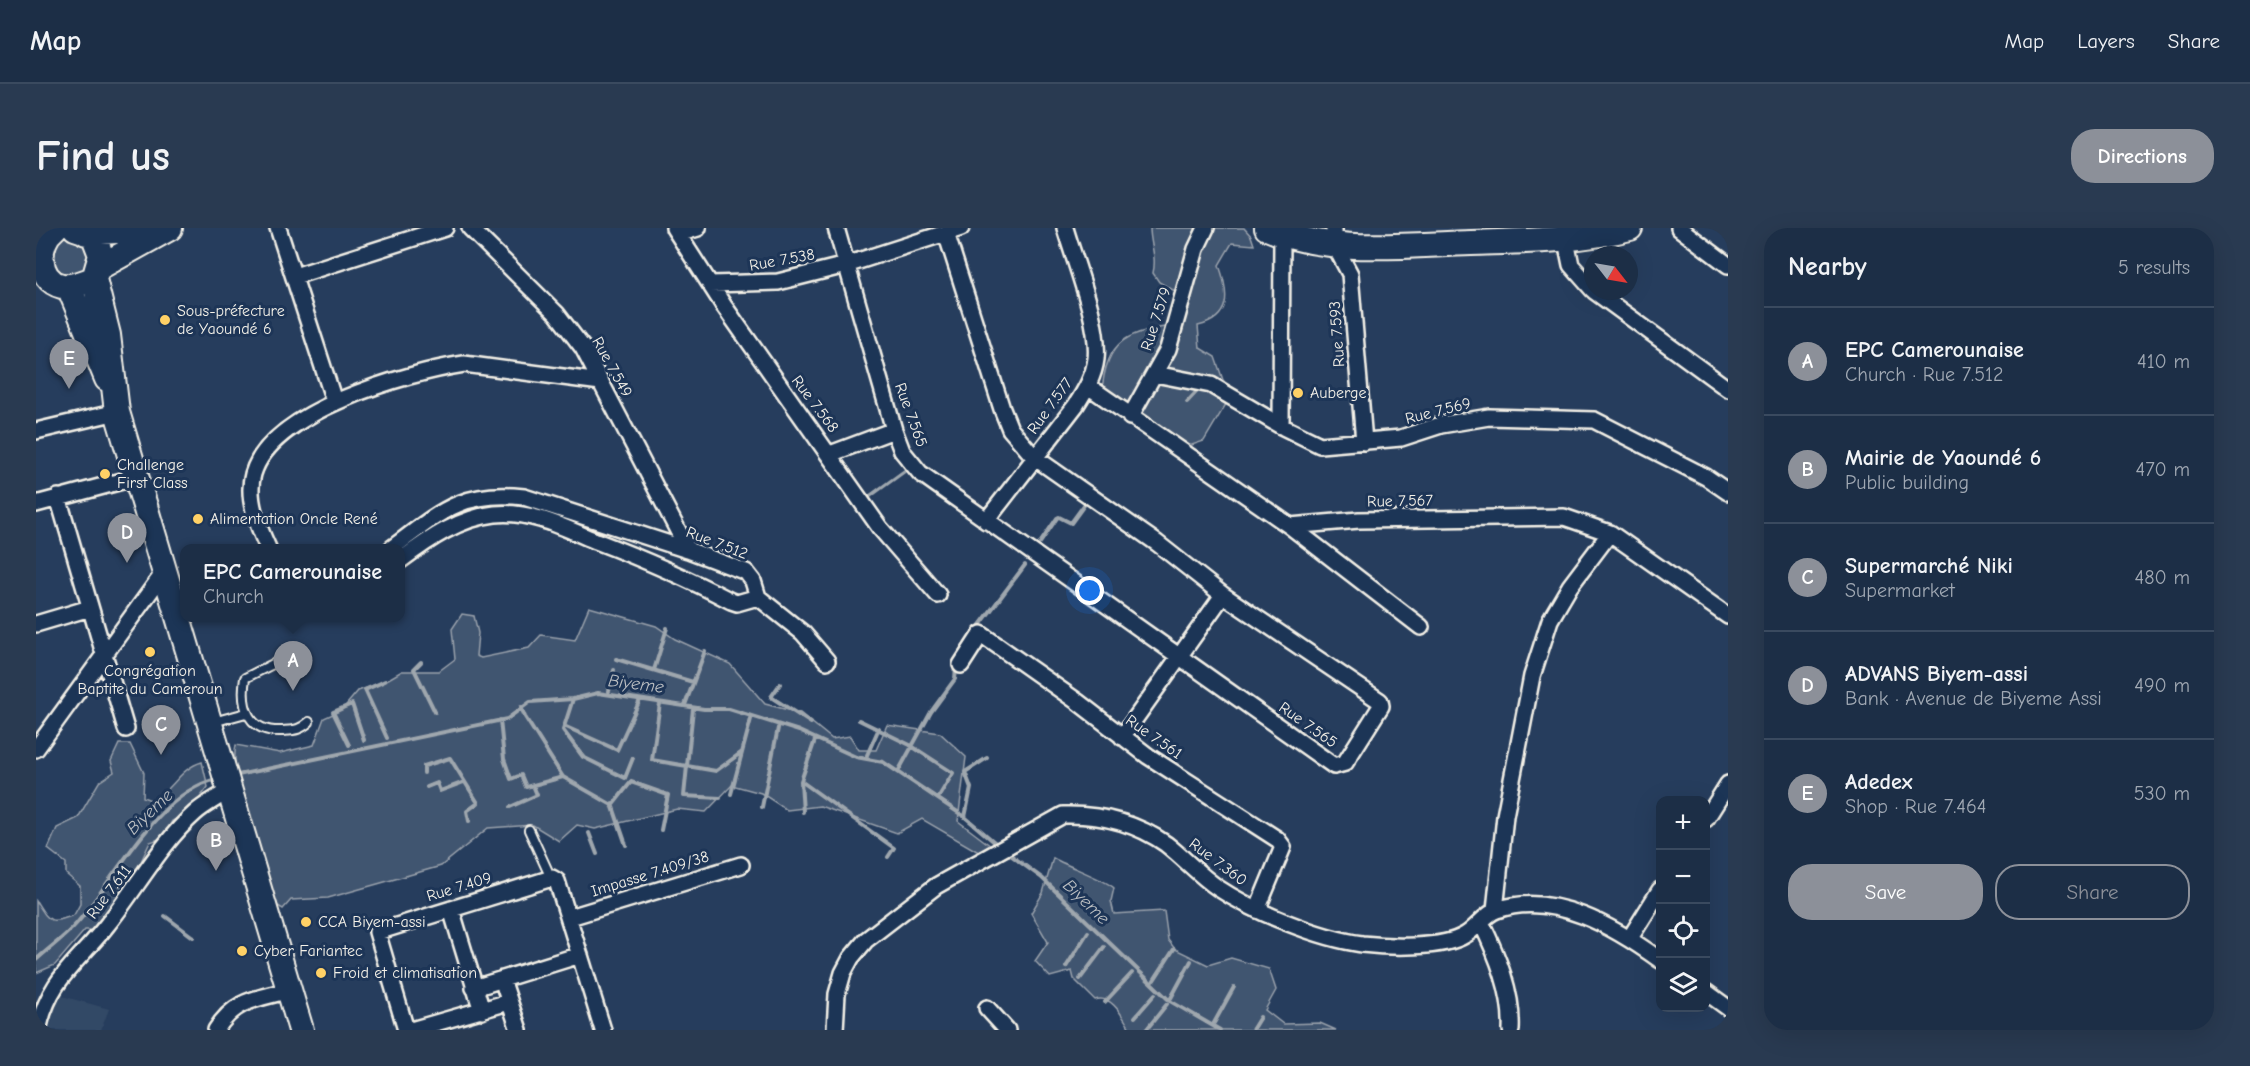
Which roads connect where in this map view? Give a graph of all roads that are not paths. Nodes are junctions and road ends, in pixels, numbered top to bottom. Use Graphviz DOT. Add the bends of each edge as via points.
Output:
graph roads {
  1 [pos="55,228"];
  2 [pos="161,228"];
  3 [pos="170,228"];
  4 [pos="278,228"];
  5 [pos="445,228"];
  6 [pos="470,228"];
  7 [pos="698,228"];
  8 [pos="836,228"];
  9 [pos="961,228"];
  10 [pos="1065,228"];
  11 [pos="1206,228"];
  12 [pos="1630,228"];
  13 [pos="1679,228"];
  14 [pos="81,230"];
  15 [pos="676,231"];
  16 [pos="1275,231"];
  17 [pos="946,233"];
  18 [pos="1564,234"];
  19 [pos="1334,236"];
  20 [pos="846,265"];
  21 [pos="1728,265"];
  22 [pos="96,274"];
  23 [pos="295,276"];
  24 [pos="1584,280"];
  25 [pos="711,284"];
  26 [pos="69,287"];
  27 [pos="1606,300"];
  28 [pos="1155,374"];
  29 [pos="601,382"];
  30 [pos="1088,386"];
  31 [pos="1728,389"];
  32 [pos="334,401"];
  33 [pos="116,402"];
  34 [pos="1130,417"];
  35 [pos="1281,426"];
  36 [pos="894,430"];
  37 [pos="36,431"];
  38 [pos="1364,442"];
  39 [pos="830,454"];
  40 [pos="1034,457"];
  41 [pos="137,477"];
  42 [pos="1728,492"];
  43 [pos="58,497"];
  44 [pos="36,504"];
  45 [pos="986,521"];
  46 [pos="1290,526"];
  47 [pos="1610,533"];
  48 [pos="266,544"];
  49 [pos="399,544"];
  50 [pos="688,550"];
  51 [pos="405,557"];
  52 [pos="165,571"];
  53 [pos="938,595"];
  54 [pos="1223,595"];
  55 [pos="758,597"];
  56 [pos="90,608"];
  57 [pos="1728,616"];
  58 [pos="36,624"];
  59 [pos="1421,627"];
  60 [pos="103,654"];
  61 [pos="1180,657"];
  62 [pos="827,661"];
  63 [pos="275,663"];
  64 [pos="961,665"];
  65 [pos="246,713"];
  66 [pos="309,722"];
  67 [pos="209,723"];
  68 [pos="126,729"];
  69 [pos="1122,737"];
  70 [pos="36,750"];
  71 [pos="1728,784"];
  72 [pos="228,786"];
  73 [pos="1710,813"];
  74 [pos="529,830"];
  75 [pos="741,865"];
  76 [pos="551,878"];
  77 [pos="1656,896"];
  78 [pos="451,909"];
  79 [pos="1257,910"];
  80 [pos="1495,910"];
  81 [pos="570,917"];
  82 [pos="1482,922"];
  83 [pos="1630,938"];
  84 [pos="580,955"];
  85 [pos="1657,958"];
  86 [pos="502,979"];
  87 [pos="474,988"];
  88 [pos="290,990"];
  89 [pos="1710,995"];
  90 [pos="509,1002"];
  91 [pos="987,1008"];
  92 [pos="1728,1008"];
  93 [pos="482,1011"];
  94 [pos="38,1030"];
  95 [pos="216,1030"];
  96 [pos="301,1030"];
  97 [pos="409,1030"];
  98 [pos="519,1030"];
  99 [pos="603,1030"];
  100 [pos="835,1030"];
  101 [pos="1007,1030"];
  102 [pos="1510,1030"];
  1 -- 26 [label="main road" via="39,247 39,264 48,279"];
  2 -- 14 [label="main road"];
  3 -- 22 [label="main road"];
  4 -- 23 [label="street"];
  5 -- 23 [label="street"];
  6 -- 29 [label="street, Rue 7.549" via="557,314 583,348"];
  7 -- 15 [label="street"];
  8 -- 20 [label="street, Rue 7.565"];
  9 -- 17 [label="street, Rue 7.538"];
  10 -- 30 [label="street, Rue 7.577" via="1097,340 1096,361"];
  11 -- 28 [label="street, Rue 7.579" via="1196,249 1168,349"];
  12 -- 18 [label="main road"];
  13 -- 21 [label="street"];
  14 -- 22 [label="main road" via="93,234 100,248"];
  15 -- 25 [label="street, Rue 7.568"];
  16 -- 19 [label="main road"];
  16 -- 35 [label="street"];
  17 -- 20 [label="street, Rue 7.538"];
  17 -- 40 [label="street, Rue 7.565" via="1010,429"];
  18 -- 19 [label="main road" via="1396,246"];
  18 -- 24 [label="street" via="1571,265"];
  19 -- 38 [label="street, Rue 7.593" via="1350,274"];
  20 -- 25 [label="street, Rue 7.538" via="778,282"];
  20 -- 36 [label="street, Rue 7.565"];
  22 -- 26 [label="main road"];
  22 -- 33 [label="main road"];
  23 -- 32 [label="street"];
  25 -- 39 [label="street, Rue 7.568" via="778,385"];
  26 -- 33 [label="main road"];
  27 -- 31 [label="street"];
  28 -- 34 [label="street, Rue 7.579"];
  28 -- 35 [label="street, Rue 7.569" via="1211,384"];
  29 -- 32 [label="street" via="464,364"];
  29 -- 50 [label="street, Rue 7.549"];
  30 -- 34 [label="street"];
  30 -- 40 [label="street, Rue 7.577"];
  32 -- 48 [label="street" via="278,436 260,455 252,476 252,500"];
  33 -- 37 [label="street"];
  33 -- 41 [label="main road"];
  34 -- 46 [label="street"];
  35 -- 38 [label="street, Rue 7.569" via="1320,445"];
  36 -- 39 [label="street"];
  36 -- 45 [label="street, Rue 7.565" via="902,451 920,473"];
  38 -- 42 [label="street, Rue 7.569" via="1401,438 1441,425 1490,417 1584,419 1606,425"];
  39 -- 53 [label="street, Rue 7.568" via="880,528"];
  40 -- 45 [label="street, Rue 7.577"];
  40 -- 54 [label="street, Rue 7.565" via="1157,543"];
  41 -- 43 [label="street"];
  41 -- 52 [label="main road"];
  43 -- 44 [label="street"];
  43 -- 56 [label="street"];
  45 -- 61 [label="street, Rue 7.565"];
  46 -- 47 [label="street, Rue 7.567" via="1359,520 1564,517"];
  46 -- 59 [label="street"];
  47 -- 57 [label="street, Rue 7.567"];
  47 -- 80 [label="street" via="1550,620 1532,676 1505,816"];
  49 -- 50 [label="street, Rue 7.512" via="446,508 473,498 503,495 524,497"];
  50 -- 55 [label="street, Rue 7.512" via="746,572"];
  51 -- 55 [label="street" via="433,536 466,521 495,514 520,514 682,575 731,601"];
  52 -- 60 [label="street"];
  52 -- 67 [label="main road"];
  54 -- 61 [label="street"];
  54 -- 61 [label="street, Rue 7.565" via="1380,702 1345,763 1334,765"];
  55 -- 62 [label="street" via="803,633"];
  56 -- 58 [label="street"];
  56 -- 60 [label="street"];
  60 -- 68 [label="street"];
  60 -- 70 [label="street"];
  61 -- 69 [label="street"];
  63 -- 65 [label="lane" via="245,678 242,695"];
  64 -- 69 [label="street, Rue 7.561" via="981,634"];
  65 -- 66 [label="lane" via="254,725 273,732 301,730"];
  65 -- 67 [label="lane"];
  67 -- 72 [label="main road"];
  69 -- 79 [label="street, Rue 7.561" via="1281,843 1281,857"];
  71 -- 73 [label="street"];
  72 -- 88 [label="main road"];
  72 -- 94 [label="street, Rue 7.611" via="195,813 108,925 63,973 49,993"];
  74 -- 76 [label="lane"];
  75 -- 81 [label="street, Impasse 7.409/38"];
  76 -- 78 [label="street, Rue 7.409"];
  76 -- 81 [label="street" via="557,881"];
  77 -- 83 [label="street"];
  78 -- 87 [label="street"];
  78 -- 97 [label="street, Rue 7.409" via="377,932"];
  79 -- 82 [label="street, Rue 7.360" via="1362,944 1448,943"];
  79 -- 100 [label="street, Rue 7.360" via="1219,889 1166,845 1135,827 1087,814 1063,815 936,886 858,948 843,973 837,994"];
  80 -- 82 [label="street, Rue 7.360"];
  80 -- 83 [label="street" via="1536,904 1559,908"];
  81 -- 84 [label="street"];
  82 -- 102 [label="street" via="1498,957 1512,1015"];
  83 -- 85 [label="street"];
  84 -- 86 [label="street"];
  84 -- 99 [label="street"];
  86 -- 87 [label="street"];
  86 -- 90 [label="street"];
  87 -- 93 [label="street"];
  88 -- 95 [label="street" via="241,1003 225,1015"];
  88 -- 96 [label="main road"];
  89 -- 92 [label="street"];
  90 -- 93 [label="street"];
  90 -- 98 [label="street"];
  91 -- 101 [label="street"];
  93 -- 97 [label="street"];
}
